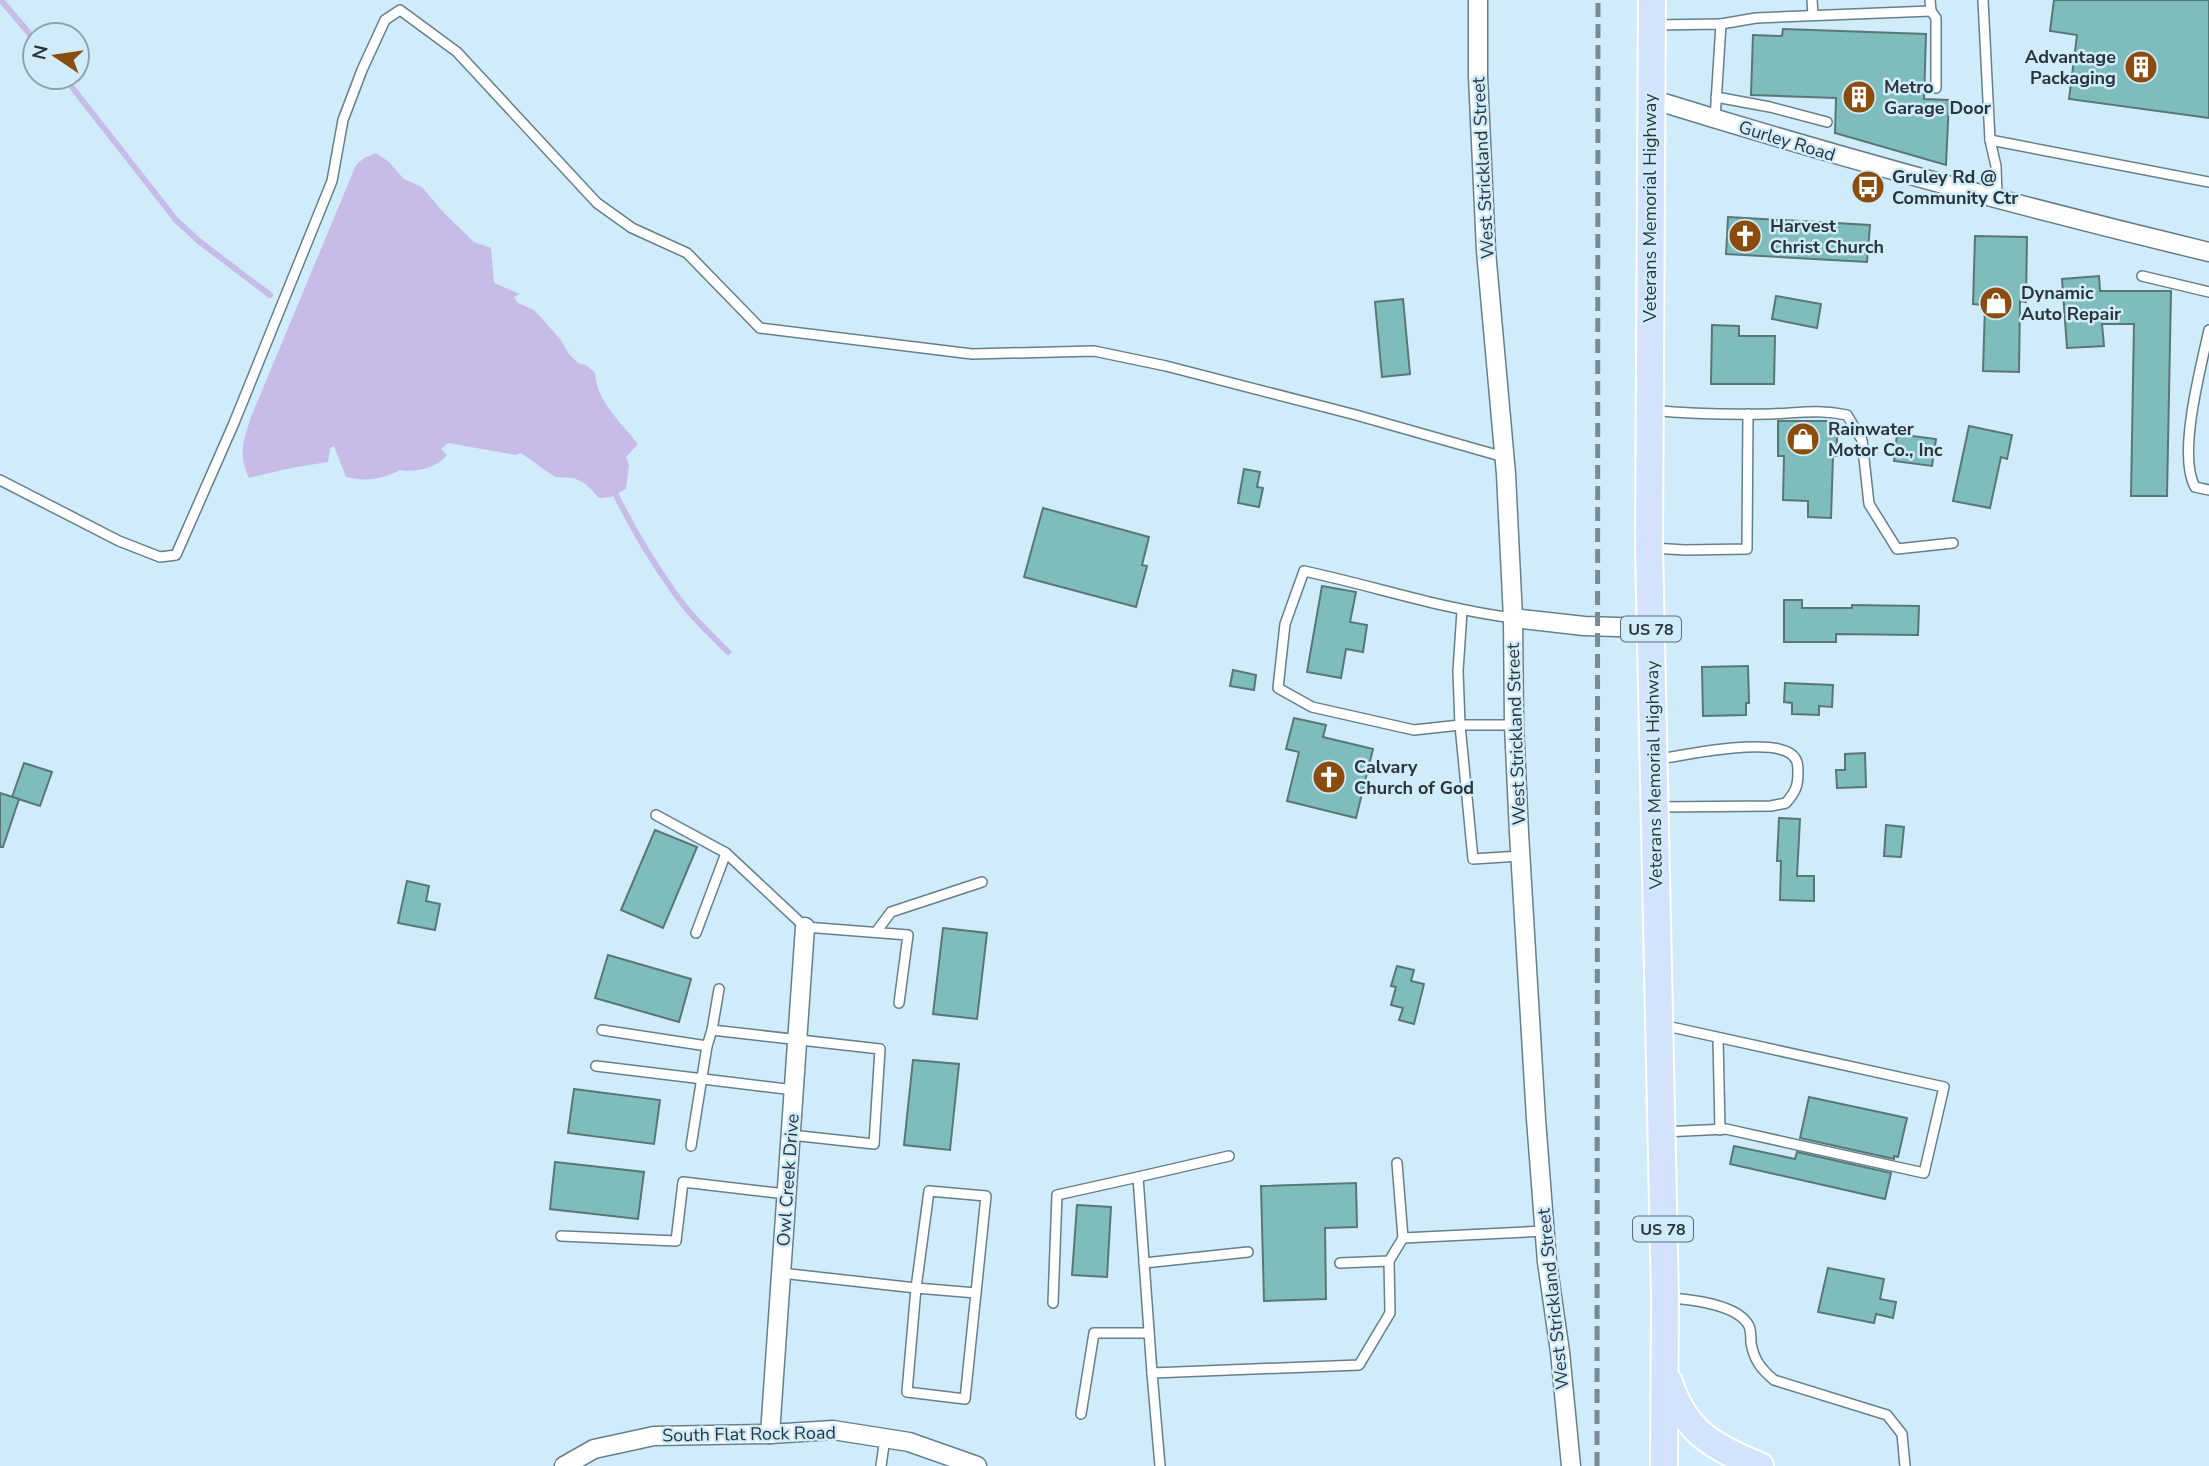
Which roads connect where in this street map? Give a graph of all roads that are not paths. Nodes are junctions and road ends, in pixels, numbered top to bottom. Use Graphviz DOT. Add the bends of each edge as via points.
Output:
graph roads {
  1 [pos="1478,0"];
  2 [pos="1812,0"];
  3 [pos="1930,0"];
  4 [pos="1983,0"];
  5 [pos="1931,10"];
  6 [pos="1652,12"];
  7 [pos="1813,15"];
  8 [pos="1721,24"];
  9 [pos="1936,88"];
  10 [pos="1716,97"];
  11 [pos="1651,99"];
  12 [pos="1715,119"];
  13 [pos="1827,122"];
  14 [pos="1990,140"];
  15 [pos="2209,182"];
  16 [pos="1997,199"];
  17 [pos="2209,252"];
  18 [pos="2142,276"];
  19 [pos="2209,292"];
  20 [pos="2209,330"];
  21 [pos="1650,410"];
  22 [pos="1748,414"];
  23 [pos="1504,457"];
  24 [pos="0,480"];
  25 [pos="2209,490"];
  26 [pos="1953,543"];
  27 [pos="1649,547"];
  28 [pos="1462,611"];
  29 [pos="1513,618"];
  30 [pos="1651,628"];
  31 [pos="1514,725"];
  32 [pos="1460,726"];
  33 [pos="1653,760"];
  34 [pos="1654,807"];
  35 [pos="656,815"];
  36 [pos="726,853"];
  37 [pos="1520,856"];
  38 [pos="982,883"];
  39 [pos="805,927"];
  40 [pos="876,932"];
  41 [pos="696,933"];
  42 [pos="719,989"];
  43 [pos="900,1003"];
  44 [pos="1659,1025"];
  45 [pos="602,1030"];
  46 [pos="712,1030"];
  47 [pos="1718,1038"];
  48 [pos="797,1041"];
  49 [pos="707,1046"];
  50 [pos="596,1066"];
  51 [pos="702,1078"];
  52 [pos="794,1090"];
  53 [pos="1720,1130"];
  54 [pos="1661,1132"];
  55 [pos="790,1135"];
  56 [pos="691,1146"];
  57 [pos="1229,1156"];
  58 [pos="1397,1163"];
  59 [pos="1138,1177"];
  60 [pos="786,1194"];
  61 [pos="1544,1231"];
  62 [pos="561,1236"];
  63 [pos="1403,1238"];
  64 [pos="1248,1252"];
  65 [pos="1389,1261"];
  66 [pos="1143,1263"];
  67 [pos="1340,1263"];
  68 [pos="781,1273"];
  69 [pos="916,1288"];
  70 [pos="976,1293"];
  71 [pos="1664,1298"];
  72 [pos="1053,1303"];
  73 [pos="1149,1333"];
  74 [pos="1664,1367"];
  75 [pos="1152,1373"];
  76 [pos="1081,1414"];
  77 [pos="770,1434"];
  78 [pos="885,1438"];
  79 [pos="564,1466"];
  80 [pos="881,1466"];
  81 [pos="978,1466"];
  82 [pos="1160,1466"];
  83 [pos="1571,1466"];
  84 [pos="1664,1466"];
  85 [pos="1760,1466"];
  86 [pos="1905,1466"];
  1 -- 23 [label="street, West Strickland Street" via="1486,251"];
  2 -- 7 [label="lane"];
  3 -- 5 [label="lane"];
  4 -- 14 [label="lane"];
  5 -- 7 [label="lane"];
  5 -- 9 [label="lane" via="1936,18"];
  6 -- 8 [label="lane"];
  6 -- 11 [label="main road, Veterans Memorial Highway / US 78"];
  7 -- 8 [label="lane"];
  8 -- 10 [label="lane"];
  10 -- 12 [label="lane"];
  10 -- 13 [label="lane"];
  11 -- 12 [label="street, Gurley Road"];
  11 -- 21 [label="main road, Veterans Memorial Highway / US 78"];
  12 -- 16 [label="street, Gurley Road"];
  14 -- 15 [label="lane"];
  14 -- 16 [label="lane"];
  16 -- 17 [label="street, Gurley Road"];
  18 -- 19 [label="lane"];
  20 -- 25 [label="lane" via="2191,411 2189,477 2195,487"];
  21 -- 22 [label="lane"];
  21 -- 27 [label="main road, Veterans Memorial Highway / US 78"];
  22 -- 26 [label="lane" via="1825,410 1847,415 1862,440 1869,504 1897,549"];
  22 -- 27 [label="lane" via="1747,549"];
  23 -- 24 [label="lane" via="1315,404 1094,351 972,354 760,328 687,253 632,228 597,203 457,52 400,10 385,20 362,70 343,120 332,181 176,555 160,557 119,541"];
  23 -- 29 [label="street, West Strickland Street"];
  27 -- 30 [label="main road, Veterans Memorial Highway / US 78"];
  28 -- 29 [label="lane"];
  28 -- 32 [label="lane"];
  28 -- 32 [label="lane" via="1304,571 1285,624 1278,688 1312,707 1414,730"];
  29 -- 30 [label="street"];
  29 -- 31 [label="street, West Strickland Street"];
  30 -- 33 [label="main road, Veterans Memorial Highway / US 78"];
  31 -- 32 [label="lane"];
  31 -- 37 [label="street, West Strickland Street"];
  32 -- 37 [label="lane" via="1473,859"];
  33 -- 34 [label="main road, Veterans Memorial Highway / US 78"];
  33 -- 34 [label="lane" via="1754,747 1790,753 1798,763 1798,789 1786,803"];
  34 -- 44 [label="main road, Veterans Memorial Highway / US 78"];
  35 -- 36 [label="lane"];
  36 -- 39 [label="lane"];
  36 -- 41 [label="lane"];
  37 -- 61 [label="street, West Strickland Street"];
  38 -- 40 [label="lane" via="891,912"];
  39 -- 40 [label="lane"];
  39 -- 48 [label="street, Owl Creek Drive"];
  40 -- 43 [label="lane" via="908,934"];
  42 -- 46 [label="lane"];
  44 -- 47 [label="lane"];
  44 -- 54 [label="main road, Veterans Memorial Highway / US 78"];
  45 -- 49 [label="lane"];
  46 -- 48 [label="lane"];
  46 -- 49 [label="lane"];
  47 -- 53 [label="lane"];
  47 -- 53 [label="lane" via="1944,1087 1924,1173"];
  48 -- 52 [label="street, Owl Creek Drive"];
  48 -- 55 [label="lane" via="880,1049 874,1144"];
  49 -- 51 [label="lane"];
  50 -- 51 [label="lane"];
  51 -- 52 [label="lane"];
  51 -- 56 [label="lane"];
  52 -- 55 [label="street, Owl Creek Drive"];
  53 -- 54 [label="lane"];
  54 -- 71 [label="main road, Veterans Memorial Highway / US 78"];
  55 -- 60 [label="street, Owl Creek Drive"];
  57 -- 59 [label="lane"];
  58 -- 63 [label="lane"];
  59 -- 66 [label="lane"];
  59 -- 72 [label="lane" via="1057,1195"];
  60 -- 62 [label="lane" via="683,1182 676,1241"];
  60 -- 68 [label="street, Owl Creek Drive"];
  61 -- 63 [label="lane"];
  61 -- 83 [label="street, West Strickland Street"];
  63 -- 65 [label="lane"];
  64 -- 66 [label="lane"];
  65 -- 67 [label="lane"];
  65 -- 75 [label="lane" via="1390,1313 1359,1364"];
  66 -- 73 [label="lane"];
  68 -- 69 [label="lane"];
  68 -- 77 [label="street, Owl Creek Drive"];
  69 -- 70 [label="lane"];
  69 -- 70 [label="lane" via="929,1191 986,1196"];
  69 -- 70 [label="lane" via="907,1392 965,1399"];
  71 -- 74 [label="main road, Veterans Memorial Highway / US 78"];
  71 -- 86 [label="lane" via="1718,1306 1740,1315 1749,1327 1753,1356 1774,1380 1887,1415 1902,1434"];
  73 -- 75 [label="lane"];
  73 -- 76 [label="lane" via="1094,1333"];
  74 -- 84 [label="main road, Veterans Memorial Highway / US 78"];
  74 -- 85 [label="main road" via="1686,1421 1707,1440"];
  75 -- 82 [label="lane"];
  77 -- 78 [label="street, South Flat Rock Road" via="833,1430"];
  77 -- 79 [label="street, South Flat Rock Road" via="654,1436 594,1449"];
  78 -- 80 [label="lane"];
  78 -- 81 [label="street, South Flat Rock Road"];
}
